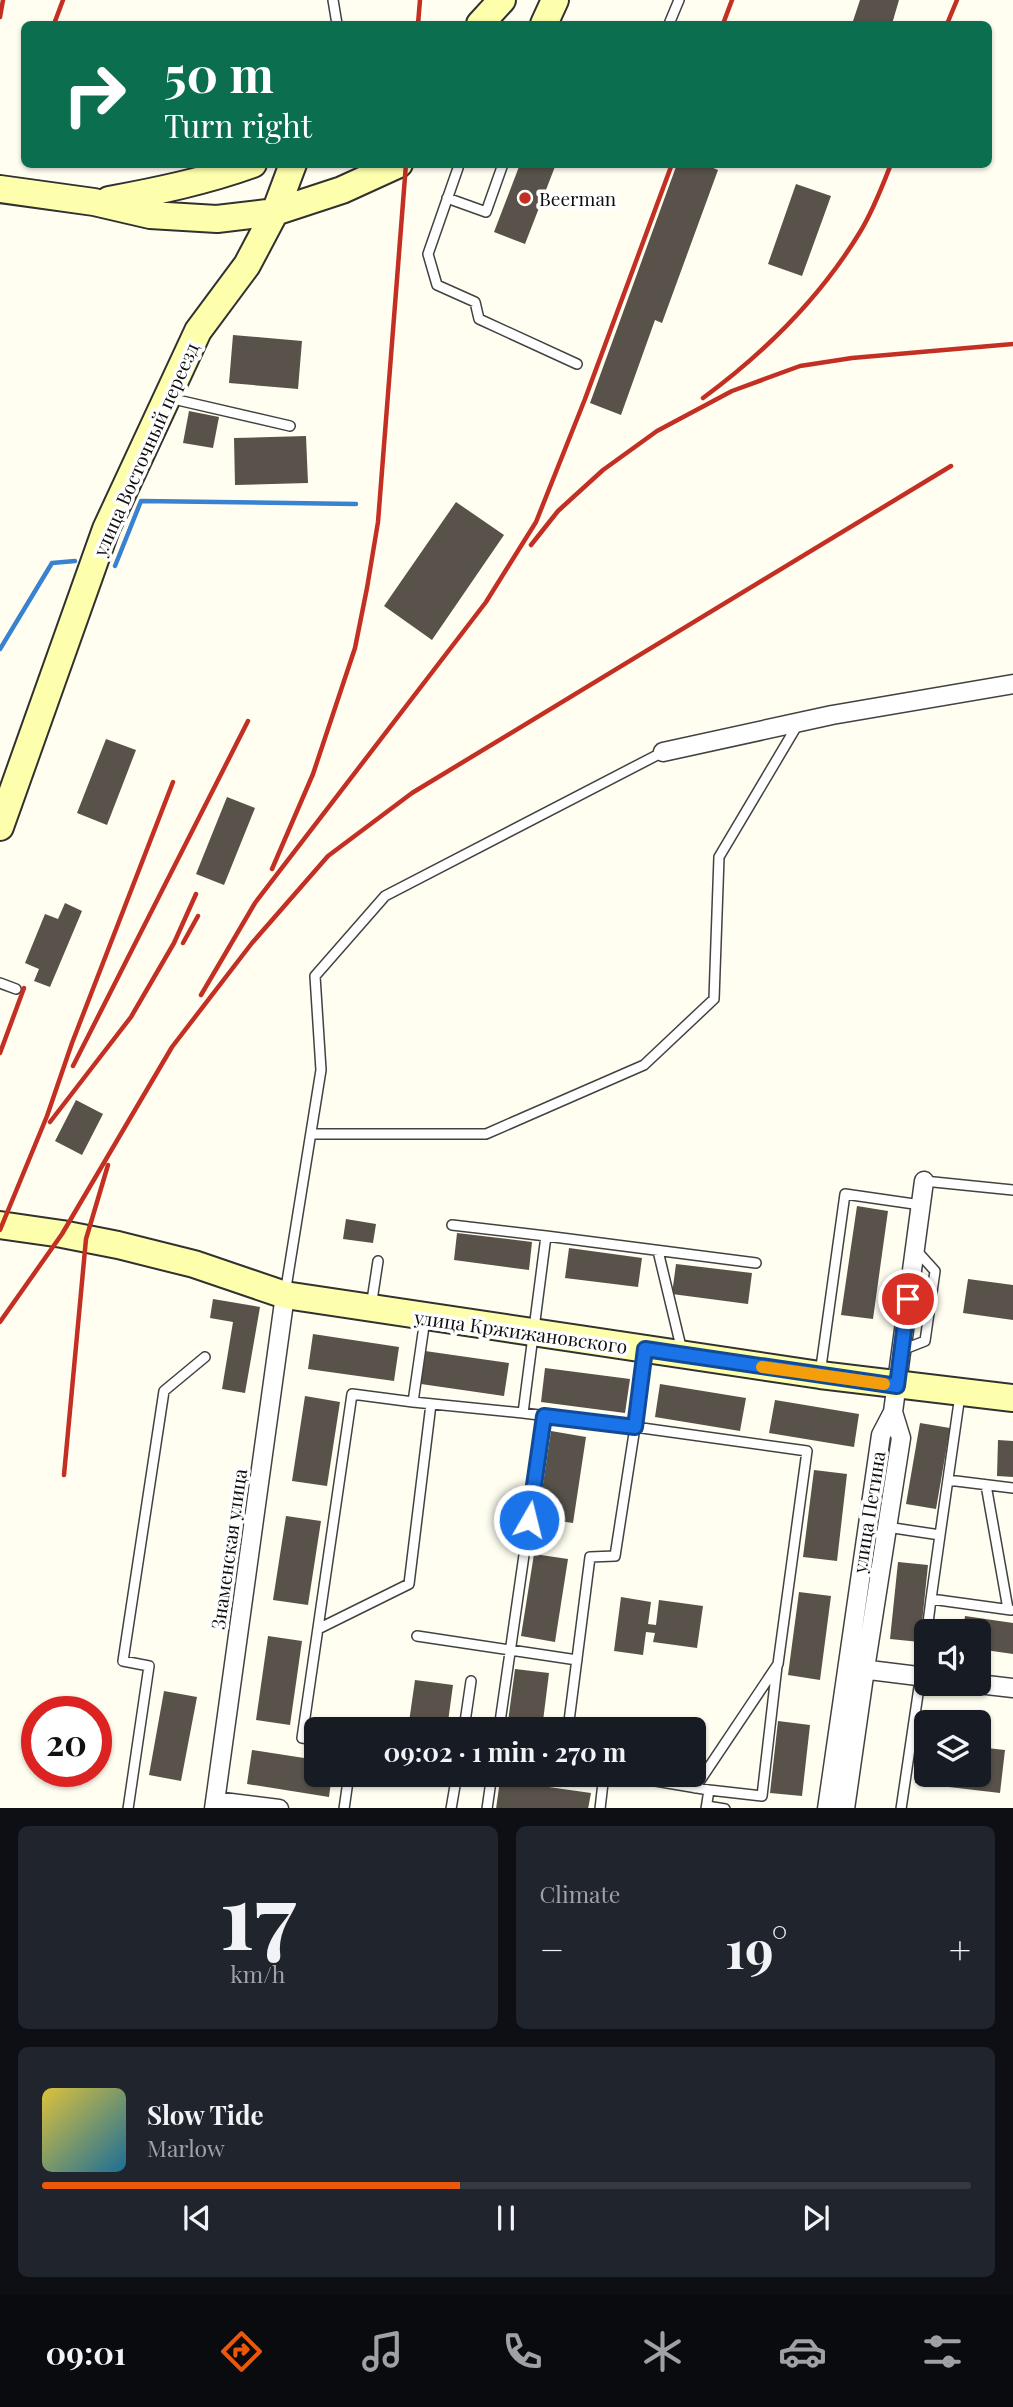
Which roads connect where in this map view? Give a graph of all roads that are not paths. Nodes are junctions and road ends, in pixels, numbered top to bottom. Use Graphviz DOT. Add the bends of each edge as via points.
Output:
graph roads {
  1 [pos="333,0"];
  2 [pos="502,0"];
  3 [pos="679,0"];
  4 [pos="336,21"];
  5 [pos="483,21"];
  6 [pos="671,21"];
  7 [pos="242,168"];
  8 [pos="292,168"];
  9 [pos="390,168"];
  10 [pos="458,168"];
  11 [pos="502,168"];
  12 [pos="0,188"];
  13 [pos="342,190"];
  14 [pos="447,198"];
  15 [pos="94,202"];
  16 [pos="275,212"];
  17 [pos="247,265"];
  18 [pos="577,364"];
  19 [pos="167,397"];
  20 [pos="290,426"];
  21 [pos="1013,684"];
  22 [pos="799,722"];
  23 [pos="663,752"];
  24 [pos="0,827"];
  25 [pos="0,983"];
  26 [pos="16,989"];
  27 [pos="311,1133"];
  28 [pos="924,1181"];
  29 [pos="1013,1190"];
  30 [pos="921,1205"];
  31 [pos="0,1225"];
  32 [pos="452,1226"];
  33 [pos="546,1236"];
  34 [pos="657,1251"];
  35 [pos="377,1261"];
  36 [pos="756,1263"];
  37 [pos="285,1296"];
  38 [pos="371,1309"];
  39 [pos="425,1317"];
  40 [pos="533,1333"];
  41 [pos="645,1349"];
  42 [pos="683,1356"];
  43 [pos="205,1357"];
  44 [pos="820,1375"];
  45 [pos="961,1393"];
  46 [pos="1013,1398"];
  47 [pos="895,1399"];
  48 [pos="413,1402"];
  49 [pos="431,1404"];
  50 [pos="523,1413"];
  51 [pos="544,1416"];
  52 [pos="635,1427"];
  53 [pos="948,1480"];
  54 [pos="986,1485"];
  55 [pos="1013,1488"];
  56 [pos="887,1527"];
  57 [pos="940,1535"];
  58 [pos="931,1599"];
  59 [pos="1011,1609"];
  60 [pos="928,1619"];
  61 [pos="318,1629"];
  62 [pos="417,1636"];
  63 [pos="510,1650"];
  64 [pos="577,1660"];
  65 [pos="778,1664"];
  66 [pos="856,1668"];
  67 [pos="914,1675"];
  68 [pos="471,1681"];
  69 [pos="991,1685"];
  70 [pos="1013,1688"];
  71 [pos="921,1696"];
  72 [pos="305,1717"];
  73 [pos="466,1717"];
  74 [pos="501,1717"];
  75 [pos="570,1717"];
  76 [pos="347,1787"];
  77 [pos="455,1787"];
  78 [pos="490,1787"];
  79 [pos="602,1787"];
  80 [pos="689,1787"];
  81 [pos="695,1788"];
  82 [pos="709,1790"];
  83 [pos="215,1805"];
  84 [pos="707,1807"];
  85 [pos="128,1808"];
  86 [pos="279,1808"];
  87 [pos="344,1808"];
  88 [pos="451,1808"];
  89 [pos="487,1808"];
  90 [pos="600,1808"];
  91 [pos="725,1808"];
  92 [pos="827,1808"];
  93 [pos="845,1808"];
  94 [pos="901,1808"];
  1 -- 4 [label="lane"];
  2 -- 5 [label="street"];
  3 -- 6 [label="lane"];
  7 -- 15 [label="street" via="162,191"];
  8 -- 16 [label="street, улица Восточный переезд"];
  9 -- 13 [label="street"];
  10 -- 14 [label="lane"];
  11 -- 14 [label="lane" via="486,212"];
  12 -- 15 [label="street"];
  13 -- 16 [label="street"];
  13 -- 17 [label="street" via="291,224"];
  14 -- 18 [label="lane" via="428,254 437,285 475,303 479,319"];
  15 -- 16 [label="street" via="150,215 217,219"];
  16 -- 17 [label="street, улица Восточный переезд"];
  17 -- 19 [label="street, улица Восточный переезд" via="198,331"];
  19 -- 20 [label="lane"];
  19 -- 24 [label="street, улица Восточный переезд" via="106,529"];
  21 -- 22 [label="street"];
  22 -- 23 [label="street"];
  22 -- 27 [label="lane" via="719,857 714,999 644,1065 486,1134"];
  23 -- 27 [label="lane" via="385,896 315,976 321,1070"];
  25 -- 26 [label="lane"];
  27 -- 37 [label="lane"];
  28 -- 29 [label="lane"];
  28 -- 30 [label="street, улица Петина"];
  30 -- 44 [label="lane" via="845,1194"];
  30 -- 47 [label="street, улица Петина"];
  31 -- 37 [label="street, улица Кржижановского" via="118,1245 194,1264"];
  32 -- 33 [label="lane"];
  33 -- 34 [label="lane"];
  33 -- 40 [label="lane"];
  34 -- 36 [label="lane"];
  34 -- 42 [label="lane"];
  35 -- 38 [label="lane"];
  37 -- 38 [label="street, улица Кржижановского"];
  37 -- 83 [label="street, Знаменская улица"];
  38 -- 39 [label="street, улица Кржижановского"];
  39 -- 40 [label="street, улица Кржижановского"];
  39 -- 48 [label="lane"];
  40 -- 41 [label="street, улица Кржижановского"];
  40 -- 50 [label="lane"];
  41 -- 42 [label="street, улица Кржижановского"];
  41 -- 52 [label="lane"];
  42 -- 44 [label="street, улица Кржижановского"];
  43 -- 85 [label="lane" via="164,1391 123,1661 149,1666"];
  44 -- 47 [label="street, улица Кржижановского"];
  45 -- 46 [label="street, улица Кржижановского"];
  45 -- 47 [label="street, улица Кржижановского"];
  45 -- 53 [label="lane"];
  47 -- 56 [label="street, улица Петина" via="901,1438"];
  47 -- 66 [label="street" via="881,1435"];
  48 -- 49 [label="lane"];
  48 -- 61 [label="lane" via="352,1394"];
  49 -- 50 [label="lane"];
  49 -- 61 [label="lane" via="409,1584"];
  50 -- 51 [label="lane"];
  51 -- 52 [label="lane"];
  51 -- 63 [label="lane"];
  52 -- 64 [label="lane" via="615,1556 590,1557"];
  52 -- 65 [label="lane" via="807,1451"];
  53 -- 54 [label="lane"];
  53 -- 57 [label="lane"];
  54 -- 55 [label="lane"];
  54 -- 59 [label="lane"];
  56 -- 57 [label="lane"];
  56 -- 66 [label="street, улица Петина"];
  57 -- 58 [label="lane"];
  58 -- 59 [label="lane"];
  58 -- 60 [label="lane"];
  61 -- 72 [label="lane"];
  62 -- 63 [label="lane"];
  63 -- 64 [label="lane"];
  63 -- 74 [label="lane"];
  64 -- 75 [label="lane"];
  65 -- 81 [label="lane"];
  65 -- 82 [label="lane" via="762,1796"];
  66 -- 67 [label="street"];
  66 -- 92 [label="street"];
  66 -- 93 [label="street, улица Петина"];
  68 -- 73 [label="lane"];
  69 -- 70 [label="street"];
  71 -- 94 [label="lane"];
  76 -- 87 [label="lane"];
  77 -- 88 [label="lane"];
  78 -- 89 [label="lane"];
  79 -- 90 [label="lane"];
  80 -- 81 [label="lane"];
  81 -- 82 [label="lane"];
  82 -- 84 [label="lane"];
  83 -- 86 [label="street"];
  84 -- 91 [label="lane"];
}
